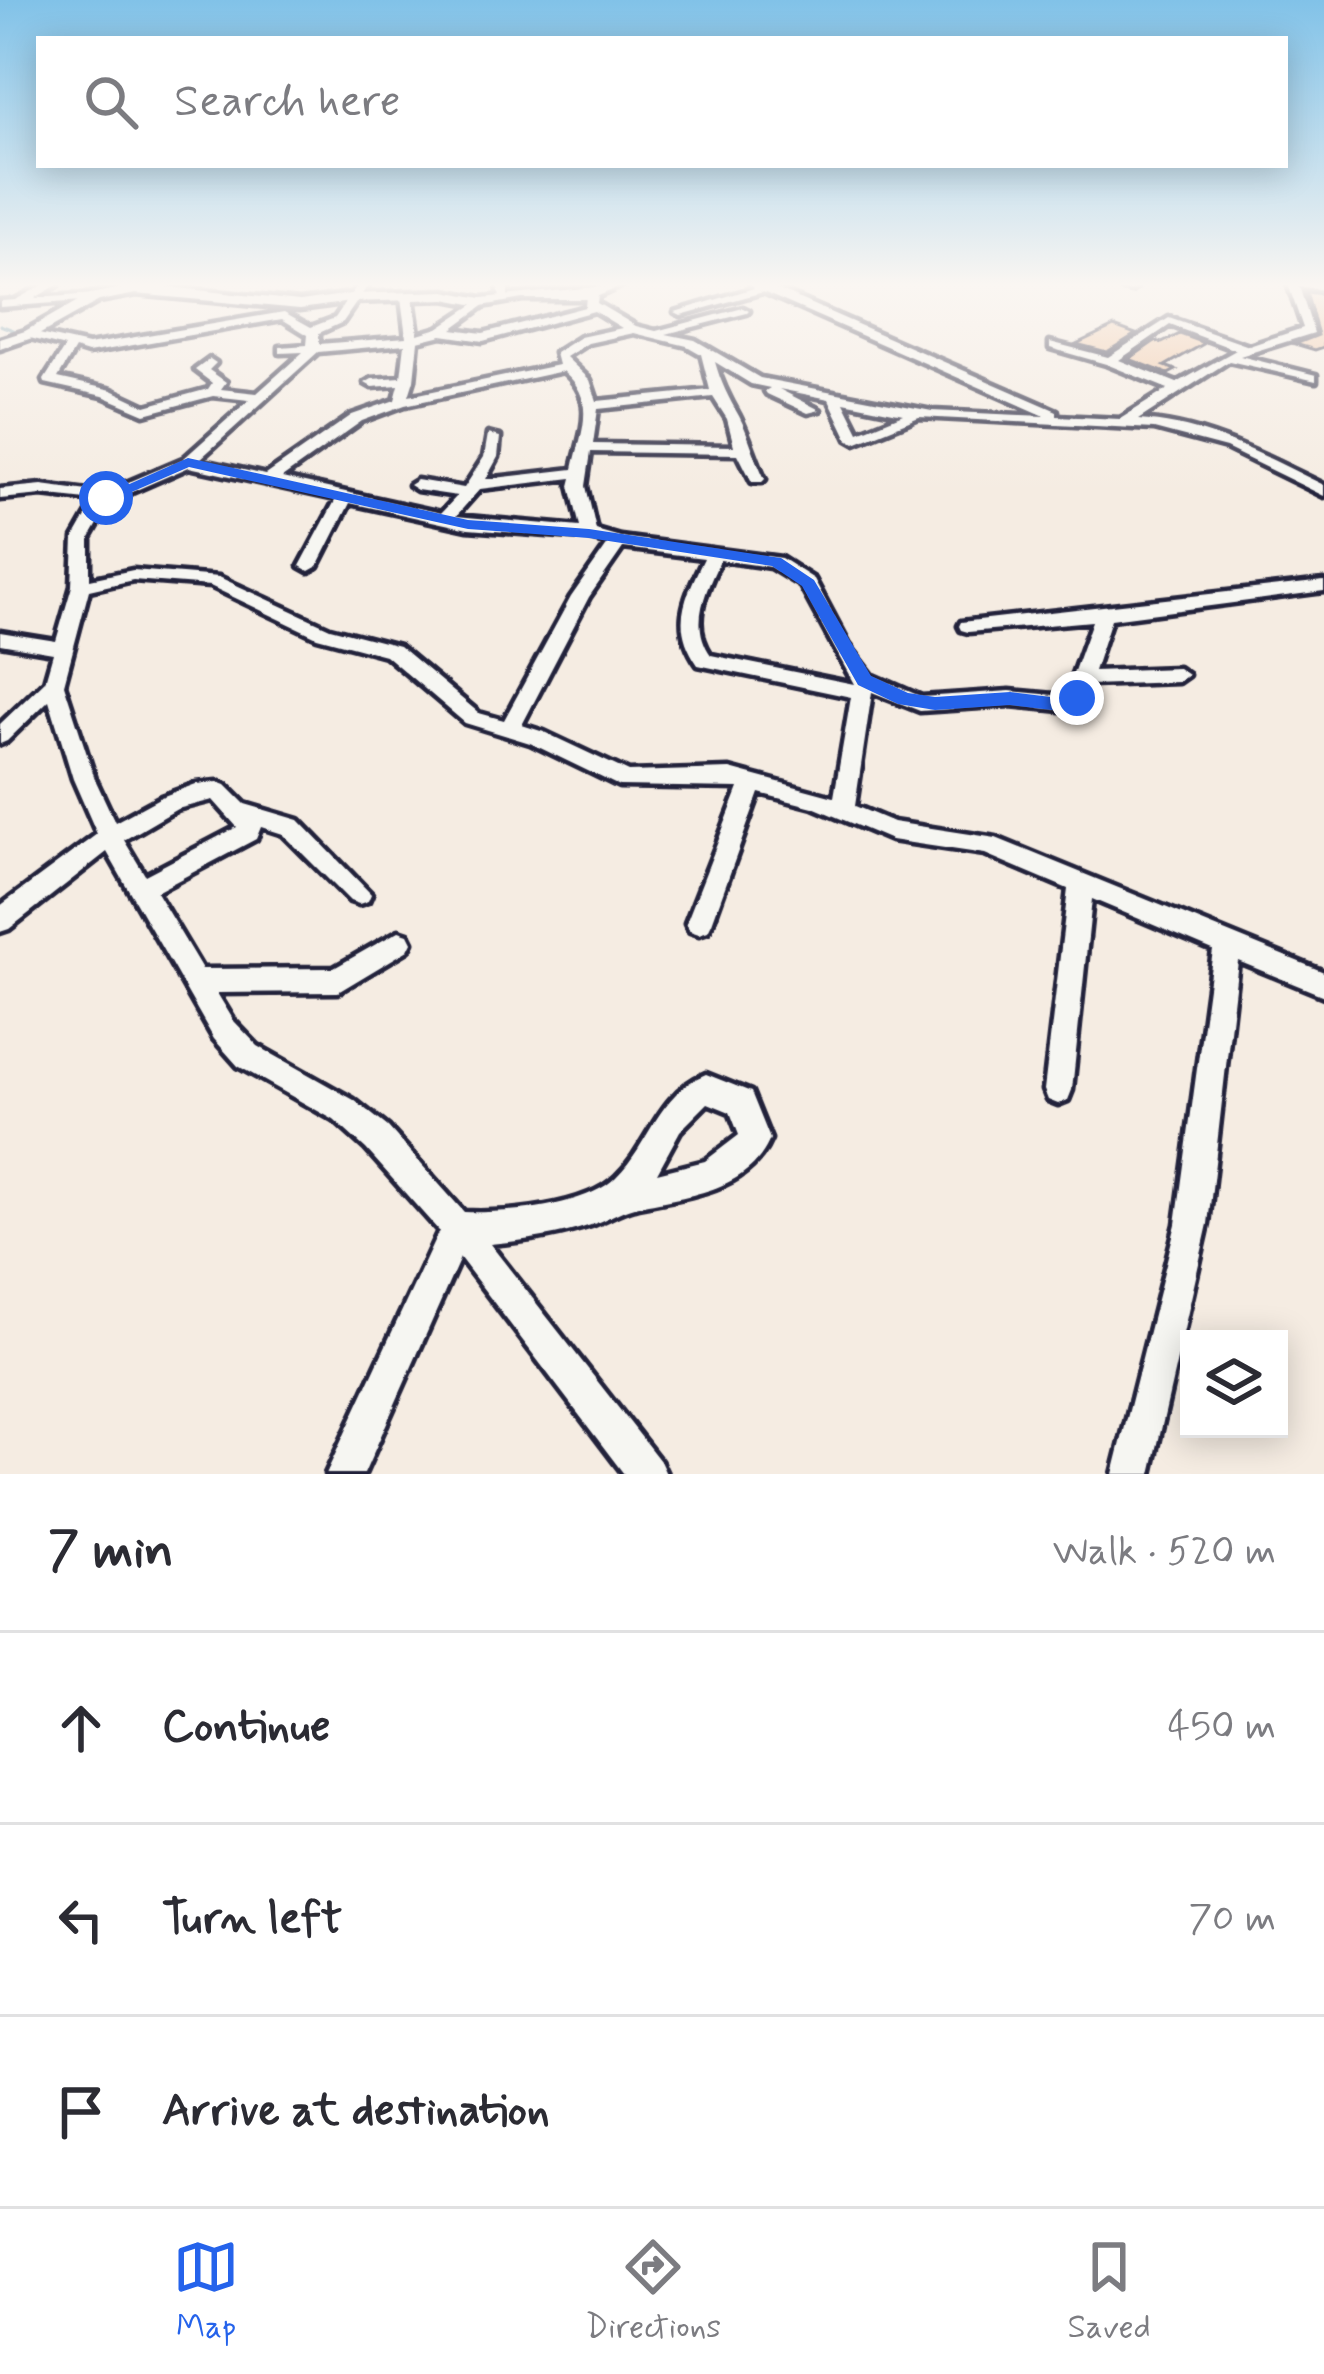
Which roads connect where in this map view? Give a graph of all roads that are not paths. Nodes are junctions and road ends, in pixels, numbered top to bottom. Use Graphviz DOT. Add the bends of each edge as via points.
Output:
graph roads {
  1 [pos="67,353"];
  2 [pos="302,353"];
  3 [pos="408,353"];
  4 [pos="564,353"];
  5 [pos="704,353"];
  6 [pos="916,353"];
  7 [pos="1081,353"];
  8 [pos="1122,353"];
  9 [pos="1237,353"];
  10 [pos="707,355"];
  11 [pos="1227,357"];
  12 [pos="1110,361"];
  13 [pos="210,363"];
  14 [pos="566,367"];
  15 [pos="1311,378"];
  16 [pos="407,380"];
  17 [pos="372,383"];
  18 [pos="776,386"];
  19 [pos="1174,387"];
  20 [pos="213,392"];
  21 [pos="718,393"];
  22 [pos="834,396"];
  23 [pos="262,398"];
  24 [pos="401,402"];
  25 [pos="592,406"];
  26 [pos="813,410"];
  27 [pos="917,413"];
  28 [pos="1064,420"];
  29 [pos="1125,422"];
  30 [pos="493,437"];
  31 [pos="584,448"];
  32 [pos="743,450"];
  33 [pos="188,462"];
  34 [pos="578,473"];
  35 [pos="757,479"];
  36 [pos="269,480"];
  37 [pos="417,485"];
  38 [pos="471,489"];
  39 [pos="1324,490"];
  40 [pos="0,494"];
  41 [pos="70,497"];
  42 [pos="345,497"];
  43 [pos="106,498"];
  44 [pos="445,519"];
  45 [pos="86,527"];
  46 [pos="589,533"];
  47 [pos="618,542"];
  48 [pos="713,555"];
  49 [pos="309,566"];
  50 [pos="81,586"];
  51 [pos="1324,586"];
  52 [pos="1104,614"];
  53 [pos="968,626"];
  54 [pos="0,638"];
  55 [pos="62,648"];
  56 [pos="1178,675"];
  57 [pos="1083,678"];
  58 [pos="54,684"];
  59 [pos="863,686"];
  60 [pos="509,729"];
  61 [pos="0,736"];
  62 [pos="751,784"];
  63 [pos="843,809"];
  64 [pos="237,811"];
  65 [pos="109,835"];
  66 [pos="1081,884"];
  67 [pos="142,888"];
  68 [pos="359,894"];
  69 [pos="3,911"];
  70 [pos="699,923"];
  71 [pos="399,942"];
  72 [pos="1227,944"];
  73 [pos="196,981"];
  74 [pos="1324,984"];
  75 [pos="1058,1090"];
  76 [pos="625,1193"];
  77 [pos="458,1228"];
  78 [pos="345,1474"];
  79 [pos="646,1474"];
  80 [pos="1132,1474"];
  1 -- 20 [label="street" via="53,382 145,410"];
  2 -- 23 [label="street"];
  3 -- 16 [label="street"];
  4 -- 14 [label="street"];
  5 -- 10 [label="street"];
  6 -- 28 [label="street"];
  7 -- 12 [label="street"];
  8 -- 12 [label="street"];
  9 -- 11 [label="street"];
  10 -- 18 [label="street"];
  10 -- 21 [label="street"];
  11 -- 15 [label="street"];
  11 -- 19 [label="street"];
  12 -- 19 [label="street"];
  13 -- 20 [label="street" via="201,370 219,382"];
  14 -- 24 [label="street"];
  14 -- 25 [label="street" via="585,382"];
  16 -- 17 [label="street"];
  16 -- 24 [label="street"];
  18 -- 22 [label="street"];
  18 -- 26 [label="street" via="776,396"];
  19 -- 29 [label="street"];
  20 -- 23 [label="street"];
  21 -- 25 [label="street"];
  21 -- 32 [label="street"];
  22 -- 27 [label="street"];
  22 -- 27 [label="street" via="855,439"];
  23 -- 33 [label="street"];
  24 -- 36 [label="street" via="357,418"];
  25 -- 31 [label="street"];
  27 -- 28 [label="street"];
  28 -- 29 [label="street"];
  29 -- 39 [label="street" via="1232,445"];
  30 -- 38 [label="street"];
  31 -- 32 [label="street"];
  31 -- 34 [label="street"];
  32 -- 35 [label="street"];
  33 -- 36 [label="street"];
  33 -- 43 [label="street"];
  34 -- 38 [label="street"];
  34 -- 46 [label="street"];
  36 -- 42 [label="street"];
  37 -- 38 [label="street"];
  38 -- 44 [label="street"];
  40 -- 41 [label="street"];
  41 -- 43 [label="street"];
  41 -- 45 [label="street"];
  42 -- 44 [label="street"];
  42 -- 49 [label="street"];
  43 -- 45 [label="street"];
  44 -- 46 [label="street"];
  45 -- 50 [label="street"];
  46 -- 47 [label="street"];
  47 -- 48 [label="street"];
  47 -- 60 [label="street"];
  48 -- 59 [label="street" via="793,568"];
  48 -- 59 [label="street" via="688,627 705,660"];
  50 -- 55 [label="street"];
  50 -- 60 [label="street" via="133,575 213,581 324,632 392,650 472,718"];
  51 -- 52 [label="street"];
  52 -- 53 [label="street"];
  52 -- 57 [label="street"];
  54 -- 55 [label="street"];
  55 -- 58 [label="street"];
  56 -- 57 [label="street"];
  57 -- 59 [label="street" via="1077,698 1060,705 1010,698 920,704"];
  58 -- 61 [label="street"];
  58 -- 65 [label="street"];
  59 -- 63 [label="street"];
  60 -- 62 [label="street" via="627,781 699,775"];
  62 -- 63 [label="street"];
  62 -- 70 [label="street"];
  63 -- 66 [label="street" via="891,831 988,845"];
  64 -- 65 [label="street" via="218,791 200,790"];
  64 -- 67 [label="street" via="248,832"];
  64 -- 68 [label="street" via="291,826"];
  65 -- 67 [label="street"];
  65 -- 69 [label="street"];
  66 -- 72 [label="street"];
  66 -- 75 [label="street"];
  67 -- 73 [label="street"];
  71 -- 73 [label="street" via="338,980"];
  72 -- 74 [label="street"];
  72 -- 80 [label="street" via="1192,1224"];
  73 -- 77 [label="street" via="248,1056 344,1110"];
  76 -- 77 [label="street" via="536,1226"];
  77 -- 78 [label="street"];
  77 -- 79 [label="street"];
}
